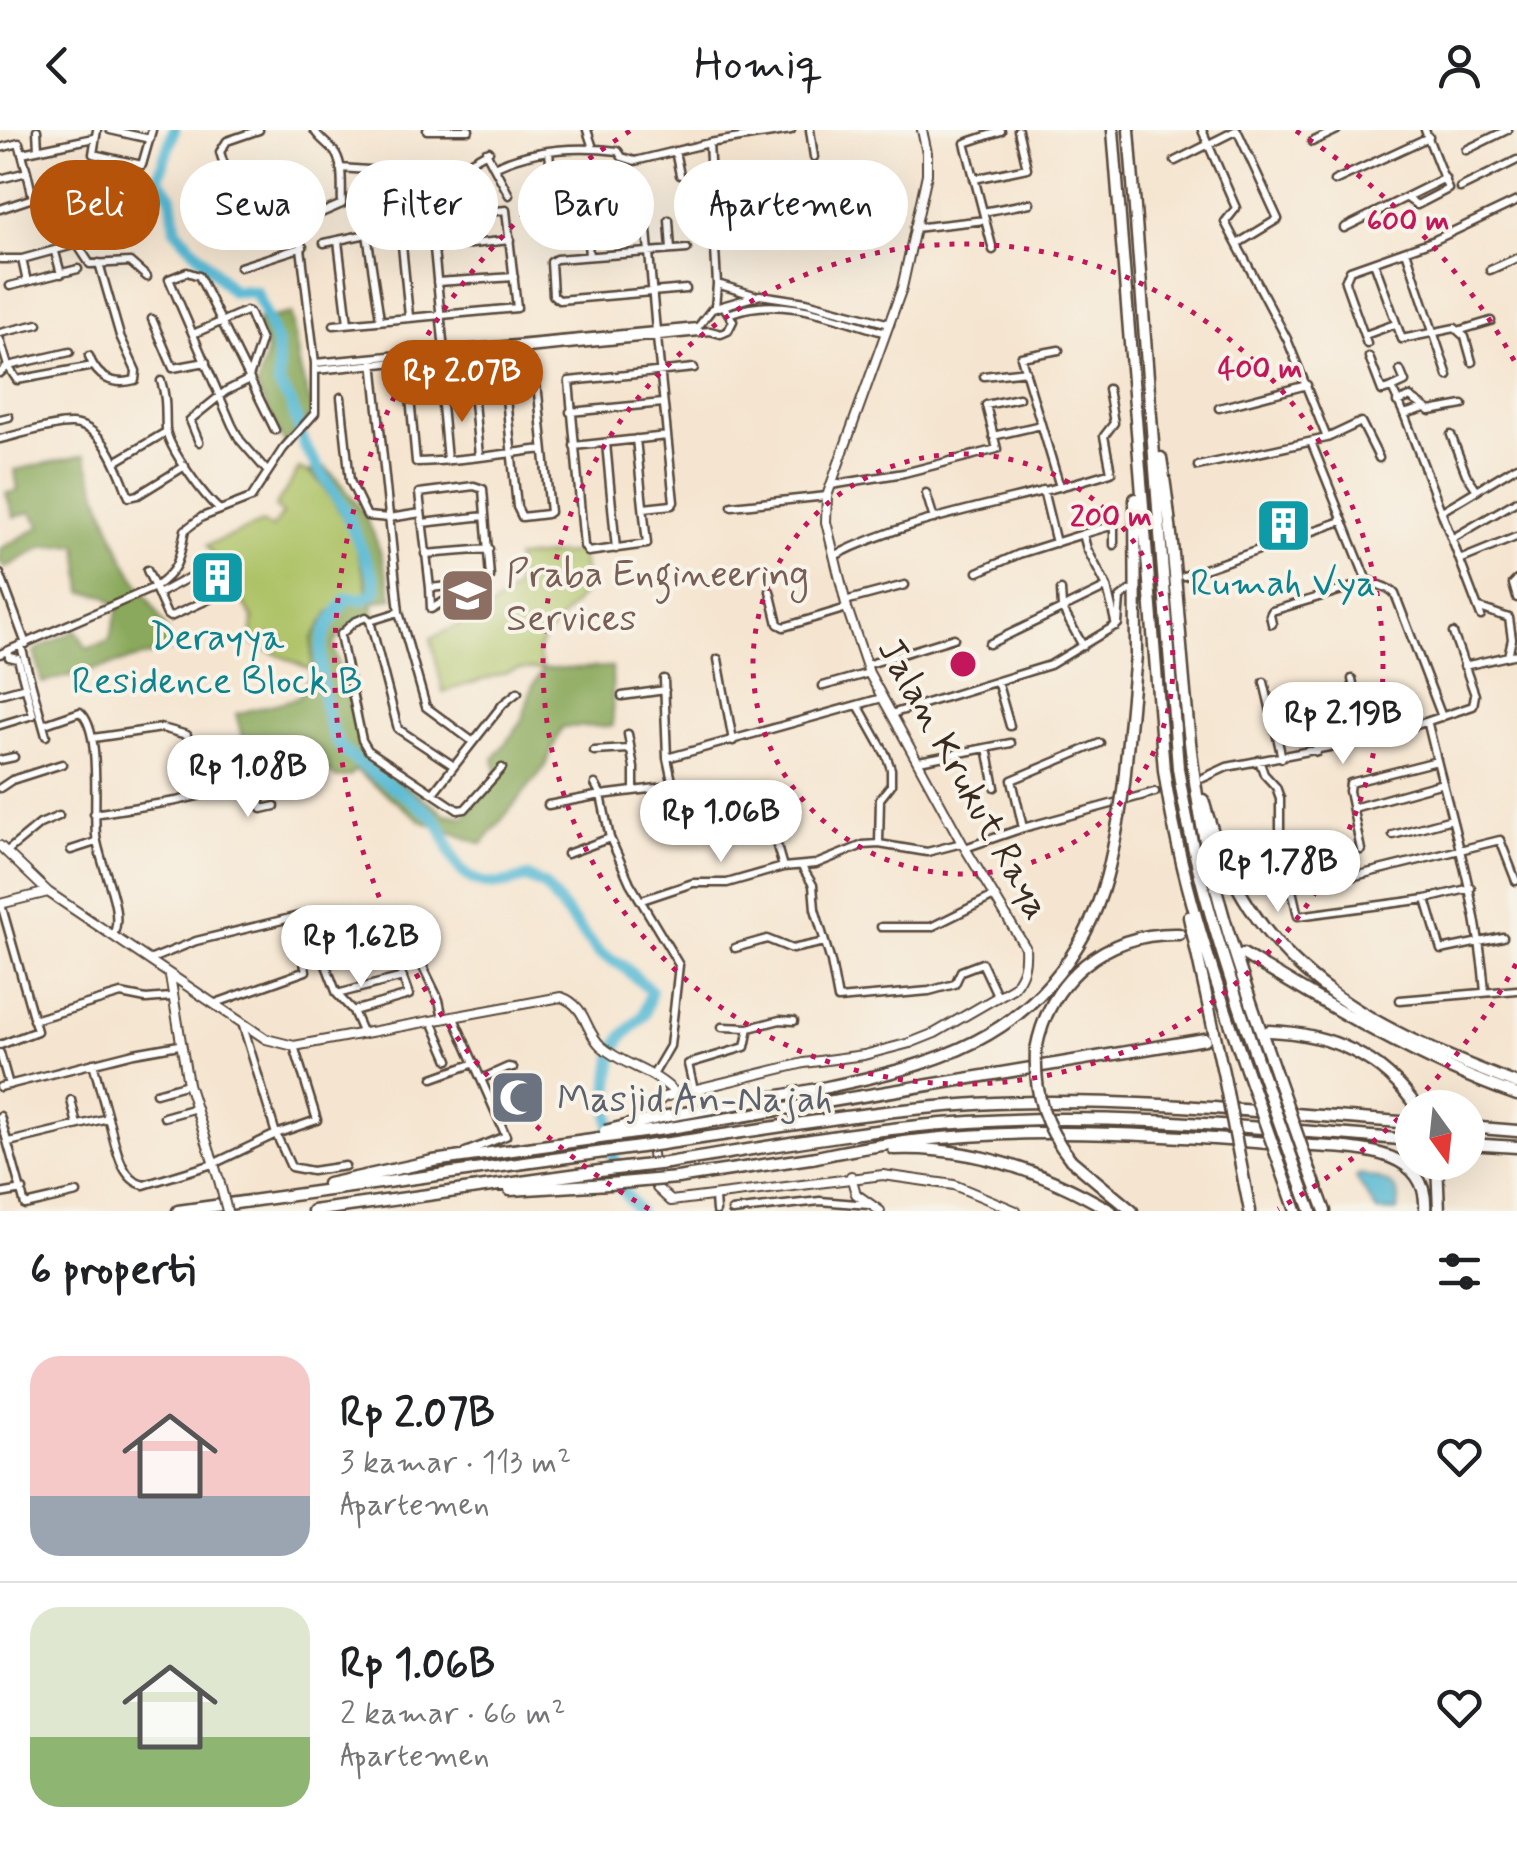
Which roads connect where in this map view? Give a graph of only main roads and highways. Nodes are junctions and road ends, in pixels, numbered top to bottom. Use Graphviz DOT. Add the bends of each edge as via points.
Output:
graph roads {
  1 [pos="1113,130"];
  2 [pos="1128,130"];
  3 [pos="1152,403"];
  4 [pos="1136,414"];
  5 [pos="1191,756"];
  6 [pos="1183,876"];
  7 [pos="1179,934"];
  8 [pos="1243,954"];
  9 [pos="1268,1031"];
  10 [pos="1204,1040"];
  11 [pos="1517,1084"];
  12 [pos="1404,1090"];
  13 [pos="1517,1095"];
  14 [pos="1395,1122"];
  15 [pos="663,1123"];
  16 [pos="1485,1128"];
  17 [pos="1517,1131"];
  18 [pos="1395,1139"];
  19 [pos="1485,1145"];
  20 [pos="1517,1148"];
  21 [pos="812,1158"];
  22 [pos="1438,1180"];
  23 [pos="434,1195"];
  24 [pos="264,1198"];
  25 [pos="178,1211"];
  26 [pos="313,1211"];
  27 [pos="1111,1211"];
  28 [pos="1132,1211"];
  29 [pos="1250,1211"];
  30 [pos="1296,1211"];
  31 [pos="1311,1211"];
  32 [pos="1324,1211"];
  33 [pos="1425,1211"];
  34 [pos="1439,1211"];
  1 -- 4 [label="highway"];
  2 -- 3 [label="highway"];
  3 -- 5 [label="highway" via="1174,536"];
  3 -- 31 [label="highway, bridge" via="1185,812 1214,934"];
  4 -- 6 [label="highway" via="1160,736"];
  4 -- 15 [label="highway, bridge" via="1136,656 1124,783 1100,899 1066,964 986,1036 945,1057"];
  5 -- 11 [label="highway" via="1227,865 1247,902 1302,969 1371,1020"];
  5 -- 32 [label="highway, bridge" via="1217,894"];
  6 -- 29 [label="highway, bridge"];
  6 -- 30 [label="highway, bridge"];
  7 -- 28 [label="highway, bridge" via="1128,940 1081,966 1052,1002 1036,1050 1045,1120 1071,1160"];
  8 -- 13 [label="highway" via="1421,1058"];
  9 -- 12 [label="highway" via="1346,1046"];
  10 -- 15 [label="highway"];
  14 -- 24 [label="highway, bridge" via="1152,1104 1009,1103 884,1112"];
  15 -- 24 [label="highway, bridge" via="433,1161"];
  16 -- 17 [label="highway"];
  18 -- 23 [label="highway, bridge" via="1049,1119 892,1129"];
  19 -- 20 [label="highway"];
  21 -- 23 [label="highway, bridge" via="678,1178"];
  21 -- 27 [label="highway" via="892,1149 957,1153 1038,1174"];
  21 -- 33 [label="highway" via="865,1146 1033,1133 1186,1136 1370,1151 1414,1171"];
  22 -- 34 [label="highway"];
  23 -- 26 [label="highway"];
  24 -- 25 [label="highway"];
}
